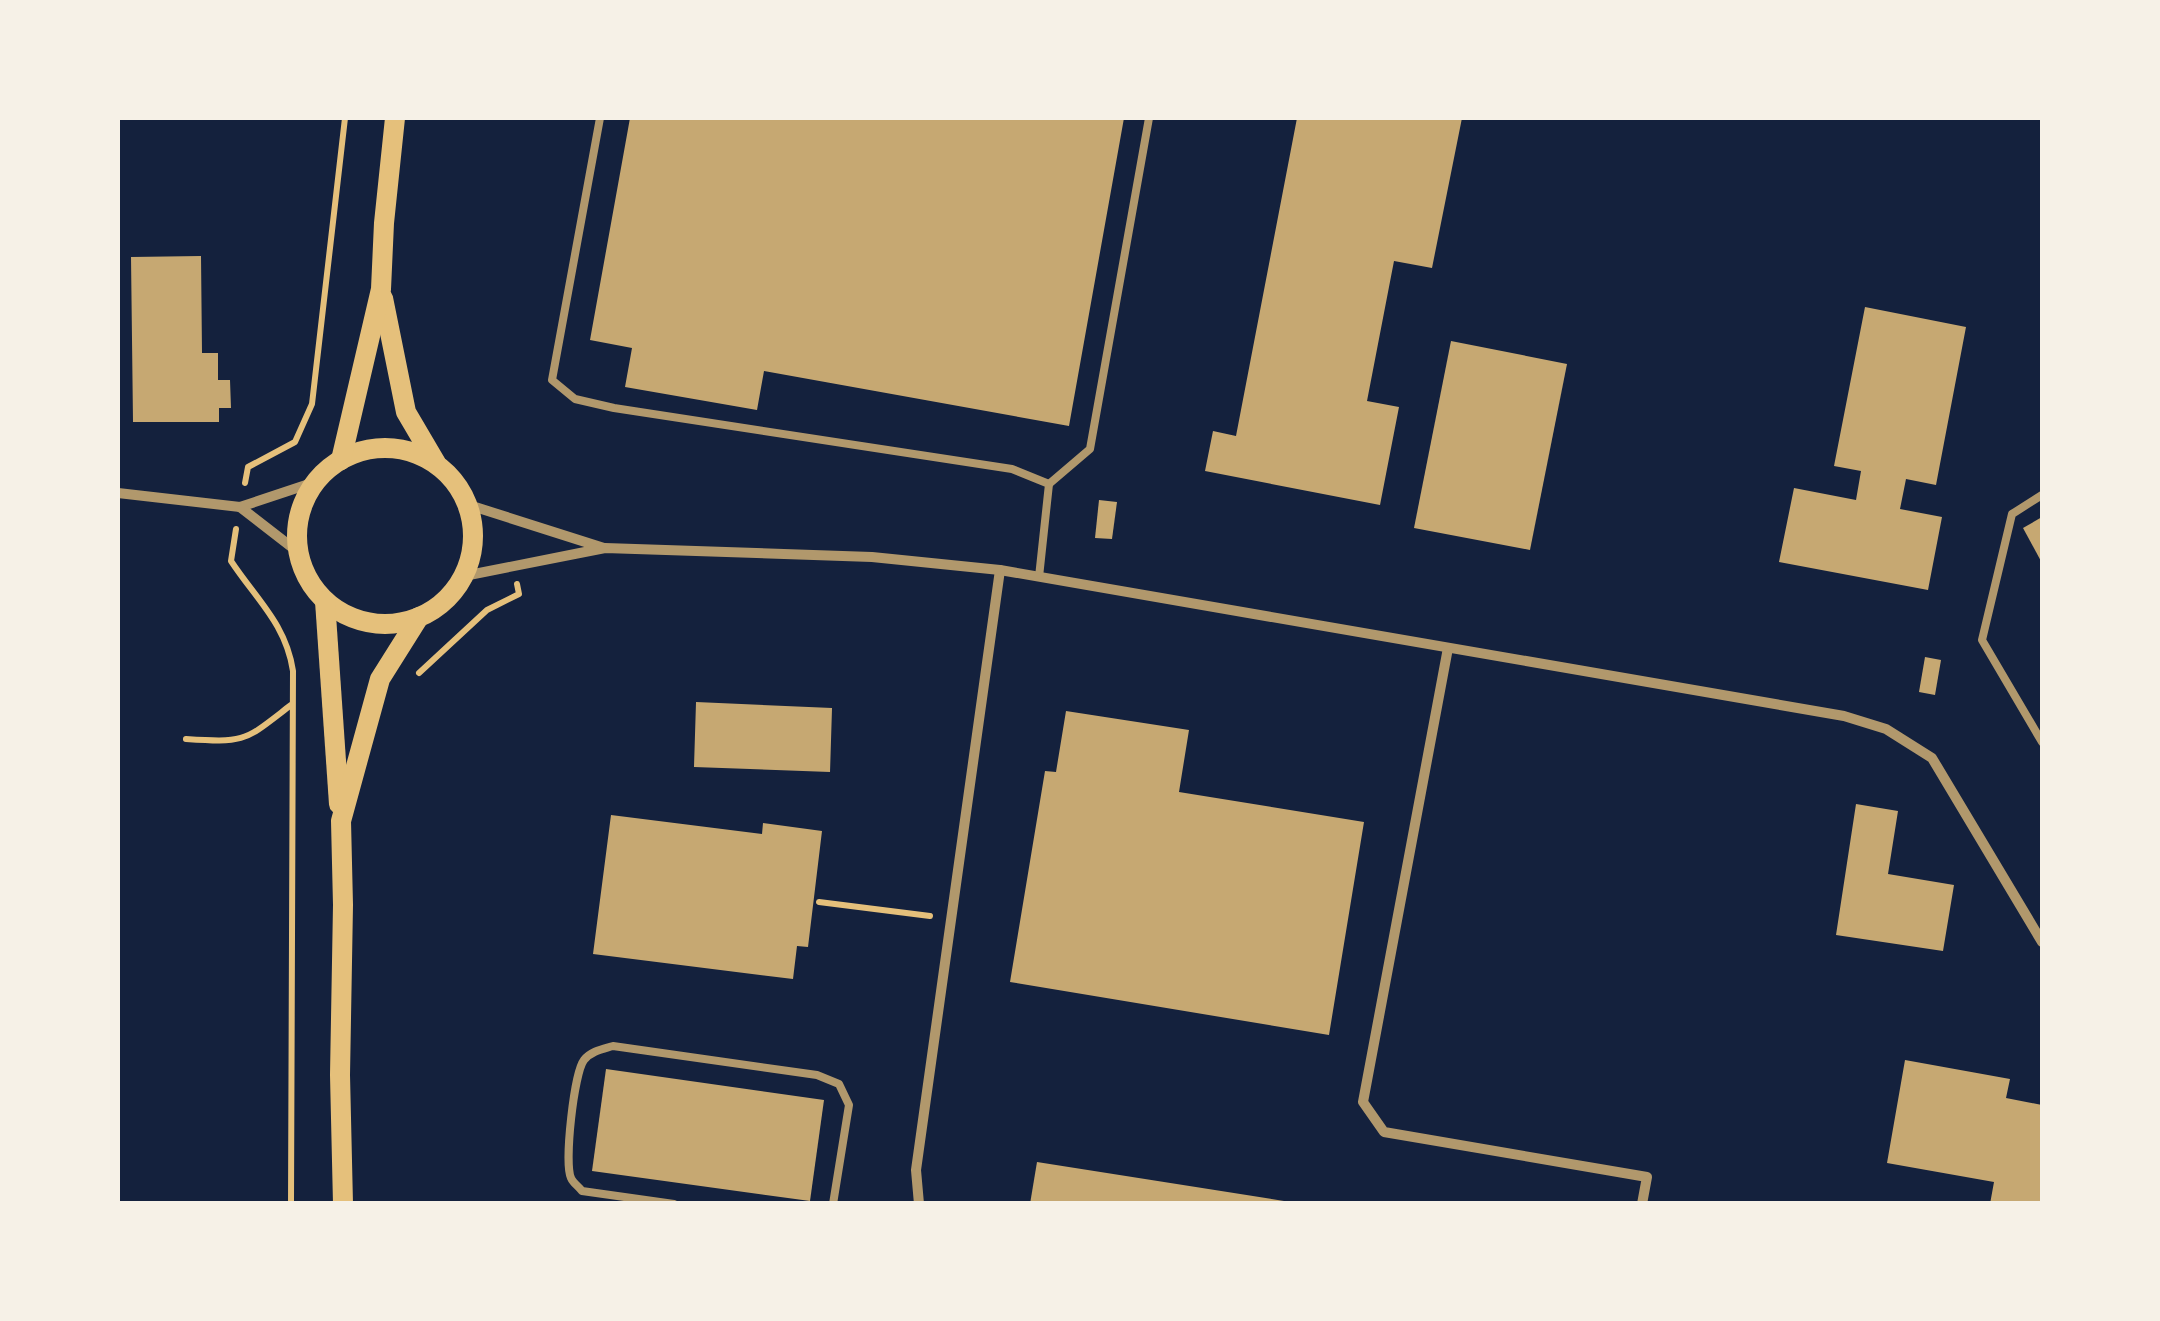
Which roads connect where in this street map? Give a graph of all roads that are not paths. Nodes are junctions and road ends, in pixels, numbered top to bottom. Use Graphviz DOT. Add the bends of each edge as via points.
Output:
graph roads {
  1 [pos="600,118"];
  2 [pos="1149,118"];
  3 [pos="393,128"];
  4 [pos="382,289"];
  5 [pos="341,460"];
  6 [pos="438,465"];
  7 [pos="315,482"];
  8 [pos="1048,484"];
  9 [pos="118,493"];
  10 [pos="2042,495"];
  11 [pos="469,506"];
  12 [pos="240,507"];
  13 [pos="605,548"];
  14 [pos="298,552"];
  15 [pos="1000,570"];
  16 [pos="464,576"];
  17 [pos="1039,576"];
  18 [pos="325,600"];
  19 [pos="419,617"];
  20 [pos="1448,648"];
  21 [pos="2042,742"];
  22 [pos="340,820"];
  23 [pos="2042,942"];
  24 [pos="343,1204"];
  25 [pos="674,1204"];
  26 [pos="833,1204"];
  27 [pos="919,1204"];
  28 [pos="1642,1204"];
  1 -- 8 [label="lane" via="552,380 576,398 614,408 1012,469"];
  2 -- 8 [label="lane" via="1090,449"];
  3 -- 4 [label="main road"];
  4 -- 5 [label="main road"];
  4 -- 6 [label="main road" via="406,412"];
  5 -- 6 [label="main road" via="390,448"];
  5 -- 7 [label="main road"];
  6 -- 11 [label="main road"];
  7 -- 12 [label="street"];
  7 -- 14 [label="main road" via="299,515"];
  8 -- 17 [label="lane"];
  9 -- 12 [label="street"];
  10 -- 21 [label="lane" via="2012,514 1982,640"];
  11 -- 13 [label="street"];
  11 -- 16 [label="main road" via="474,542"];
  12 -- 14 [label="street"];
  13 -- 15 [label="street" via="872,557"];
  13 -- 16 [label="street"];
  14 -- 18 [label="main road"];
  15 -- 17 [label="street"];
  15 -- 27 [label="street" via="916,1170"];
  16 -- 19 [label="main road" via="445,601"];
  17 -- 20 [label="street"];
  18 -- 19 [label="main road" via="370,622"];
  18 -- 22 [label="main road"];
  19 -- 22 [label="main road" via="380,679"];
  20 -- 23 [label="street" via="1844,716 1886,729 1932,758"];
  20 -- 28 [label="street" via="1363,1102 1384,1132 1647,1177"];
  22 -- 24 [label="main road"];
  25 -- 26 [label="lane" via="582,1190 570,1177 576,1079 596,1051 613,1046 817,1075 840,1084 849,1106"];
}
